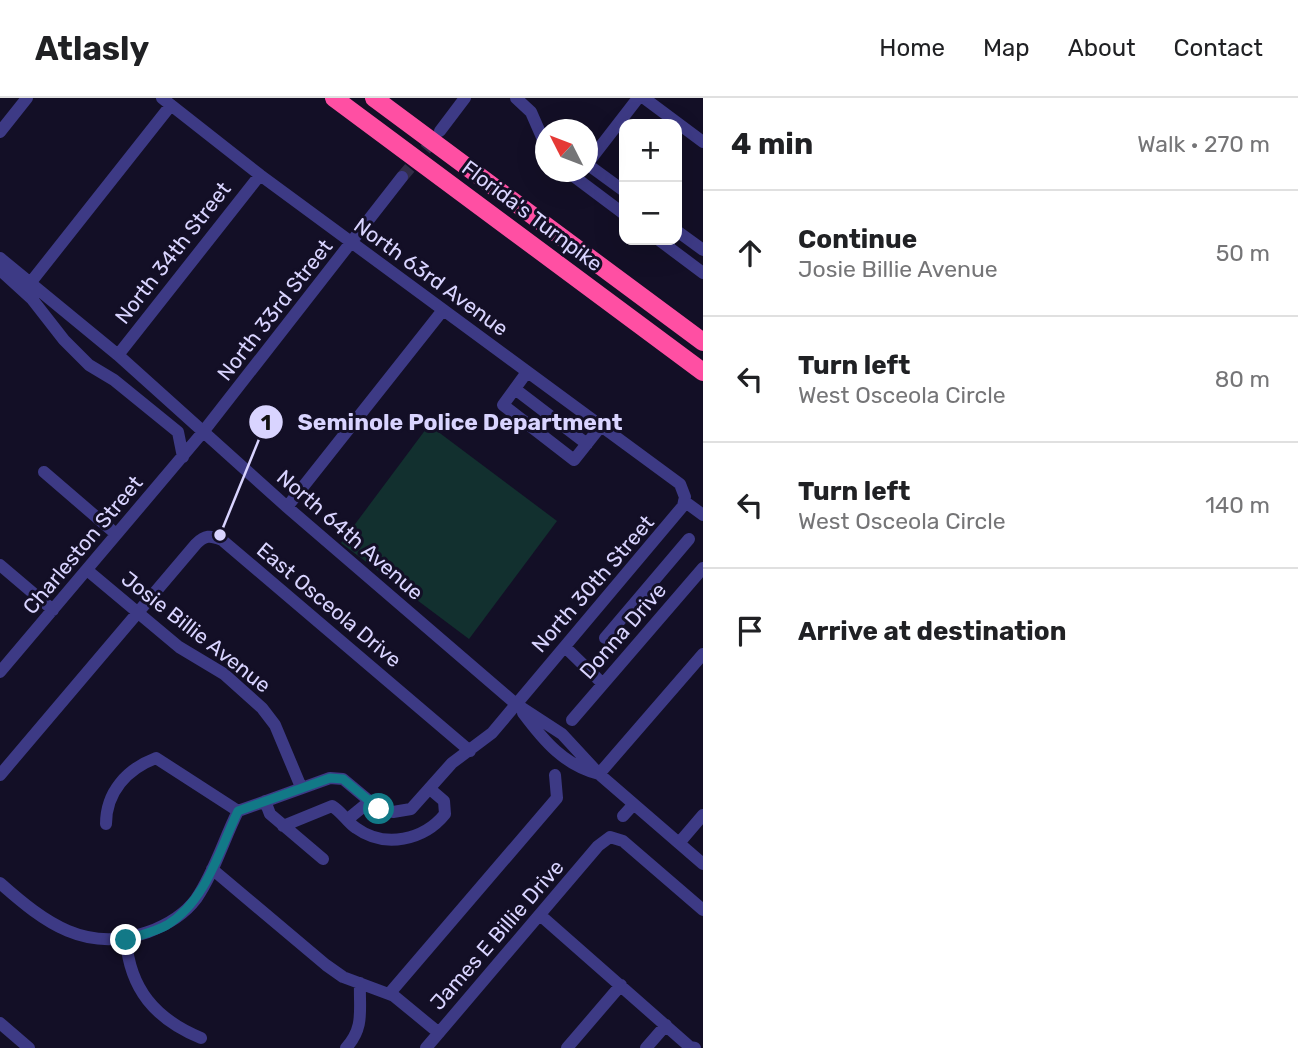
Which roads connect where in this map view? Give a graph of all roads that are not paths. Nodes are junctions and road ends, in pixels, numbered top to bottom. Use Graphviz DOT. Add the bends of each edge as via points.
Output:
graph roads {
  1 [pos="27,98"];
  2 [pos="334,98"];
  3 [pos="374,98"];
  4 [pos="465,98"];
  5 [pos="516,98"];
  6 [pos="638,98"];
  7 [pos="644,98"];
  8 [pos="167,101"];
  9 [pos="535,119"];
  10 [pos="440,131"];
  11 [pos="0,132"];
  12 [pos="703,142"];
  13 [pos="598,150"];
  14 [pos="598,172"];
  15 [pos="260,174"];
  16 [pos="402,177"];
  17 [pos="581,182"];
  18 [pos="619,187"];
  19 [pos="619,210"];
  20 [pos="682,235"];
  21 [pos="352,243"];
  22 [pos="666,245"];
  23 [pos="703,250"];
  24 [pos="0,258"];
  25 [pos="0,270"];
  26 [pos="703,273"];
  27 [pos="30,282"];
  28 [pos="443,310"];
  29 [pos="703,342"];
  30 [pos="118,355"];
  31 [pos="527,372"];
  32 [pos="703,372"];
  33 [pos="515,389"];
  34 [pos="601,426"];
  35 [pos="199,438"];
  36 [pos="587,444"];
  37 [pos="183,457"];
  38 [pos="44,472"];
  39 [pos="684,501"];
  40 [pos="287,507"];
  41 [pos="703,515"];
  42 [pos="116,534"];
  43 [pos="690,539"];
  44 [pos="0,565"];
  45 [pos="703,568"];
  46 [pos="87,570"];
  47 [pos="625,576"];
  48 [pos="644,592"];
  49 [pos="53,610"];
  50 [pos="137,612"];
  51 [pos="605,638"];
  52 [pos="565,647"];
  53 [pos="703,654"];
  54 [pos="0,672"];
  55 [pos="603,684"];
  56 [pos="516,704"];
  57 [pos="572,720"];
  58 [pos="470,751"];
  59 [pos="0,775"];
  60 [pos="555,775"];
  61 [pos="599,775"];
  62 [pos="301,787"];
  63 [pos="430,789"];
  64 [pos="265,801"];
  65 [pos="370,801"];
  66 [pos="633,805"];
  67 [pos="238,811"];
  68 [pos="703,815"];
  69 [pos="623,816"];
  70 [pos="348,819"];
  71 [pos="106,824"];
  72 [pos="283,826"];
  73 [pos="679,844"];
  74 [pos="323,859"];
  75 [pos="703,864"];
  76 [pos="212,869"];
  77 [pos="0,883"];
  78 [pos="703,910"];
  79 [pos="540,915"];
  80 [pos="126,940"];
  81 [pos="360,983"];
  82 [pos="621,985"];
  83 [pos="389,994"];
  84 [pos="0,1023"];
  85 [pos="666,1025"];
  86 [pos="439,1033"];
  87 [pos="201,1038"];
  88 [pos="29,1048"];
  89 [pos="346,1048"];
  90 [pos="426,1048"];
  91 [pos="567,1048"];
  92 [pos="646,1048"];
  93 [pos="695,1048"];
  1 -- 11 [label="street"];
  2 -- 32 [label="highway, Florida's Turnpike"];
  3 -- 29 [label="highway, Florida's Turnpike"];
  4 -- 10 [label="street"];
  5 -- 9 [label="street"];
  6 -- 13 [label="street"];
  7 -- 12 [label="street"];
  8 -- 15 [label="street, North 63rd Avenue"];
  8 -- 27 [label="street"];
  14 -- 18 [label="street"];
  15 -- 21 [label="street, North 63rd Avenue"];
  15 -- 30 [label="street, North 34th Street"];
  16 -- 21 [label="street, North 33rd Street"];
  17 -- 19 [label="street"];
  20 -- 23 [label="street"];
  21 -- 28 [label="street, North 63rd Avenue"];
  21 -- 35 [label="street, North 33rd Street"];
  22 -- 26 [label="street"];
  24 -- 27 [label="street, North 64th Avenue"];
  25 -- 37 [label="street" via="32,299 89,365 178,432"];
  27 -- 30 [label="street, North 64th Avenue"];
  28 -- 31 [label="street, North 63rd Avenue"];
  28 -- 40 [label="street"];
  30 -- 35 [label="street, North 64th Avenue"];
  31 -- 33 [label="street"];
  31 -- 34 [label="street, North 63rd Avenue"];
  33 -- 36 [label="street"];
  33 -- 36 [label="street" via="503,405 575,460"];
  34 -- 36 [label="street"];
  34 -- 39 [label="street, North 63rd Avenue" via="680,484"];
  35 -- 37 [label="street, Charleston Street"];
  35 -- 40 [label="street, North 64th Avenue"];
  37 -- 42 [label="street, Charleston Street"];
  38 -- 42 [label="street"];
  39 -- 41 [label="street"];
  39 -- 47 [label="street, North 30th Street"];
  40 -- 56 [label="street, North 64th Avenue"];
  42 -- 46 [label="street, Charleston Street"];
  43 -- 48 [label="street"];
  44 -- 49 [label="street"];
  45 -- 55 [label="street, Donna Drive"];
  46 -- 49 [label="street, Charleston Street"];
  46 -- 50 [label="street, Josie Billie Avenue"];
  47 -- 48 [label="street"];
  47 -- 52 [label="street, North 30th Street"];
  48 -- 51 [label="street"];
  49 -- 54 [label="street, Charleston Street"];
  50 -- 58 [label="street, East Osceola Drive" via="195,544 212,535"];
  50 -- 59 [label="street"];
  50 -- 62 [label="street, Josie Billie Avenue" via="179,647 225,674 262,708 275,725"];
  52 -- 55 [label="street"];
  52 -- 56 [label="street, North 30th Street"];
  53 -- 61 [label="street"];
  55 -- 57 [label="street, Donna Drive"];
  56 -- 58 [label="street"];
  56 -- 61 [label="street, North 64th Avenue" via="545,742 578,769"];
  58 -- 63 [label="street"];
  60 -- 83 [label="street" via="557,798"];
  61 -- 66 [label="street, North 64th Avenue"];
  62 -- 64 [label="street"];
  62 -- 65 [label="street" via="343,779"];
  63 -- 65 [label="street" via="411,809 393,812"];
  63 -- 70 [label="street" via="444,801 445,814 409,839 378,838 355,828"];
  64 -- 67 [label="street"];
  64 -- 72 [label="street" via="270,814"];
  65 -- 70 [label="street"];
  66 -- 69 [label="street"];
  66 -- 73 [label="street, North 64th Avenue"];
  67 -- 71 [label="street" via="156,758 139,765 113,793 106,803"];
  67 -- 76 [label="street"];
  68 -- 73 [label="street"];
  70 -- 72 [label="street" via="332,806"];
  72 -- 74 [label="street"];
  73 -- 75 [label="street, North 64th Avenue"];
  76 -- 80 [label="street" via="183,914"];
  76 -- 81 [label="street" via="326,965"];
  77 -- 80 [label="street" via="37,916 65,931"];
  78 -- 79 [label="street, James E Billie Drive" via="623,841 610,837"];
  79 -- 82 [label="street"];
  79 -- 86 [label="street, James E Billie Drive"];
  80 -- 87 [label="street" via="135,984 183,1031"];
  81 -- 83 [label="street"];
  81 -- 89 [label="street" via="362,1022"];
  82 -- 85 [label="street"];
  82 -- 91 [label="street"];
  83 -- 86 [label="street"];
  84 -- 88 [label="street"];
  85 -- 92 [label="street"];
  85 -- 93 [label="street"];
  86 -- 90 [label="street, James E Billie Drive"];
}
